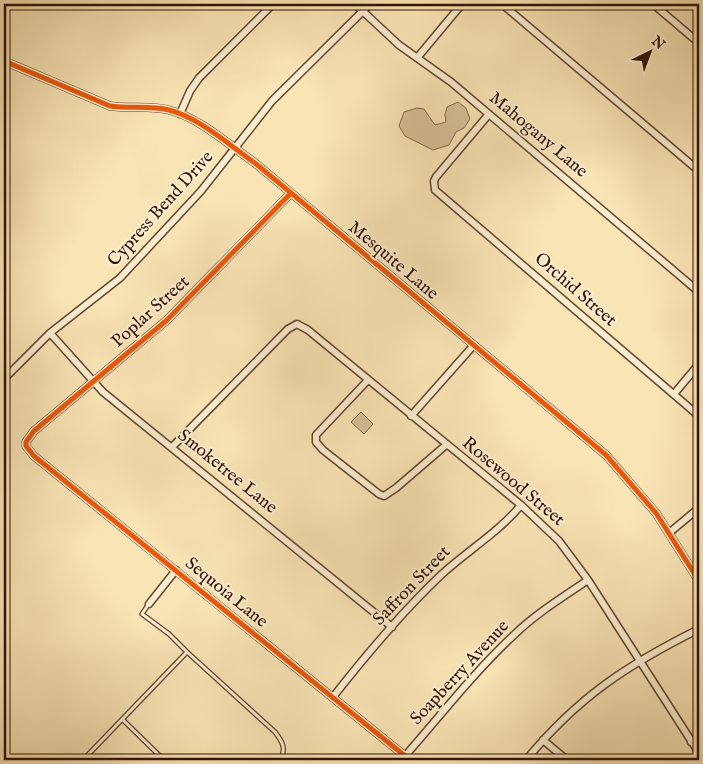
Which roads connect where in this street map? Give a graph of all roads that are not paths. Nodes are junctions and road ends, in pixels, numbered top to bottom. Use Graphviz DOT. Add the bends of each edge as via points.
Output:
graph roads {
  1 [pos="273,4"];
  2 [pos="356,4"];
  3 [pos="370,4"];
  4 [pos="462,4"];
  5 [pos="502,4"];
  6 [pos="653,4"];
  7 [pos="364,10"];
  8 [pos="699,43"];
  9 [pos="417,58"];
  10 [pos="4,60"];
  11 [pos="180,114"];
  12 [pos="489,114"];
  13 [pos="234,150"];
  14 [pos="699,171"];
  15 [pos="291,193"];
  16 [pos="699,292"];
  17 [pos="50,333"];
  18 [pos="473,346"];
  19 [pos="699,364"];
  20 [pos="4,379"];
  21 [pos="368,380"];
  22 [pos="92,381"];
  23 [pos="674,394"];
  24 [pos="411,416"];
  25 [pos="699,416"];
  26 [pos="446,445"];
  27 [pos="26,446"];
  28 [pos="172,447"];
  29 [pos="521,505"];
  30 [pos="699,508"];
  31 [pos="669,533"];
  32 [pos="176,570"];
  33 [pos="588,580"];
  34 [pos="699,581"];
  35 [pos="149,604"];
  36 [pos="392,627"];
  37 [pos="699,629"];
  38 [pos="187,652"];
  39 [pos="639,660"];
  40 [pos="333,697"];
  41 [pos="123,720"];
  42 [pos="699,738"];
  43 [pos="543,740"];
  44 [pos="691,742"];
  45 [pos="699,753"];
  46 [pos="408,758"];
  47 [pos="83,760"];
  48 [pos="164,760"];
  49 [pos="280,760"];
  50 [pos="526,760"];
  51 [pos="567,760"];
  1 -- 11 [label="street" via="200,78"];
  2 -- 7 [label="street, Mahogany Lane"];
  3 -- 7 [label="street, Cypress Bend Drive"];
  4 -- 9 [label="street"];
  5 -- 14 [label="street"];
  6 -- 8 [label="street"];
  7 -- 9 [label="street, Mahogany Lane"];
  7 -- 13 [label="street, Cypress Bend Drive" via="272,101"];
  9 -- 12 [label="street, Mahogany Lane"];
  10 -- 11 [label="street, Mesquite Lane" via="110,106 167,109"];
  11 -- 13 [label="street, Mesquite Lane" via="203,126"];
  12 -- 16 [label="street, Mahogany Lane"];
  12 -- 23 [label="street, Orchid Street" via="436,177 434,186"];
  13 -- 15 [label="street, Mesquite Lane"];
  13 -- 17 [label="street, Cypress Bend Drive" via="201,191 120,278"];
  15 -- 18 [label="street, Mesquite Lane"];
  15 -- 22 [label="street, Poplar Street" via="167,320"];
  17 -- 20 [label="street, Cypress Bend Drive"];
  17 -- 22 [label="street, Smoketree Lane"];
  18 -- 24 [label="street"];
  18 -- 31 [label="street, Mesquite Lane" via="606,455 640,492"];
  19 -- 23 [label="street"];
  21 -- 24 [label="street, Rosewood Street"];
  21 -- 26 [label="street" via="316,435 315,439 323,450 384,496"];
  21 -- 28 [label="street, Rosewood Street" via="297,324 288,329"];
  22 -- 27 [label="street, Poplar Street" via="34,431"];
  22 -- 28 [label="street, Smoketree Lane"];
  23 -- 25 [label="street, Orchid Street"];
  24 -- 26 [label="street, Rosewood Street"];
  26 -- 29 [label="street, Rosewood Street"];
  27 -- 32 [label="street, Sequoia Lane" via="34,456"];
  28 -- 36 [label="street, Smoketree Lane"];
  29 -- 33 [label="street, Rosewood Street" via="559,541"];
  29 -- 36 [label="street, Saffron Street" via="510,518 441,575"];
  30 -- 31 [label="street"];
  31 -- 34 [label="street, Mesquite Lane"];
  32 -- 35 [label="street"];
  32 -- 40 [label="street, Sequoia Lane"];
  33 -- 39 [label="street, Rosewood Street"];
  33 -- 46 [label="street, Soapberry Avenue" via="516,633 479,670"];
  35 -- 38 [label="lane" via="142,614"];
  36 -- 40 [label="street, Saffron Street"];
  37 -- 39 [label="street"];
  38 -- 41 [label="lane"];
  38 -- 49 [label="lane" via="274,732 284,751"];
  39 -- 43 [label="street" via="587,697"];
  39 -- 44 [label="street, Rosewood Street"];
  40 -- 46 [label="street, Sequoia Lane"];
  41 -- 47 [label="lane"];
  41 -- 48 [label="lane"];
  42 -- 44 [label="street"];
  43 -- 50 [label="street"];
  43 -- 51 [label="street"];
  44 -- 45 [label="street, Rosewood Street"];
}
